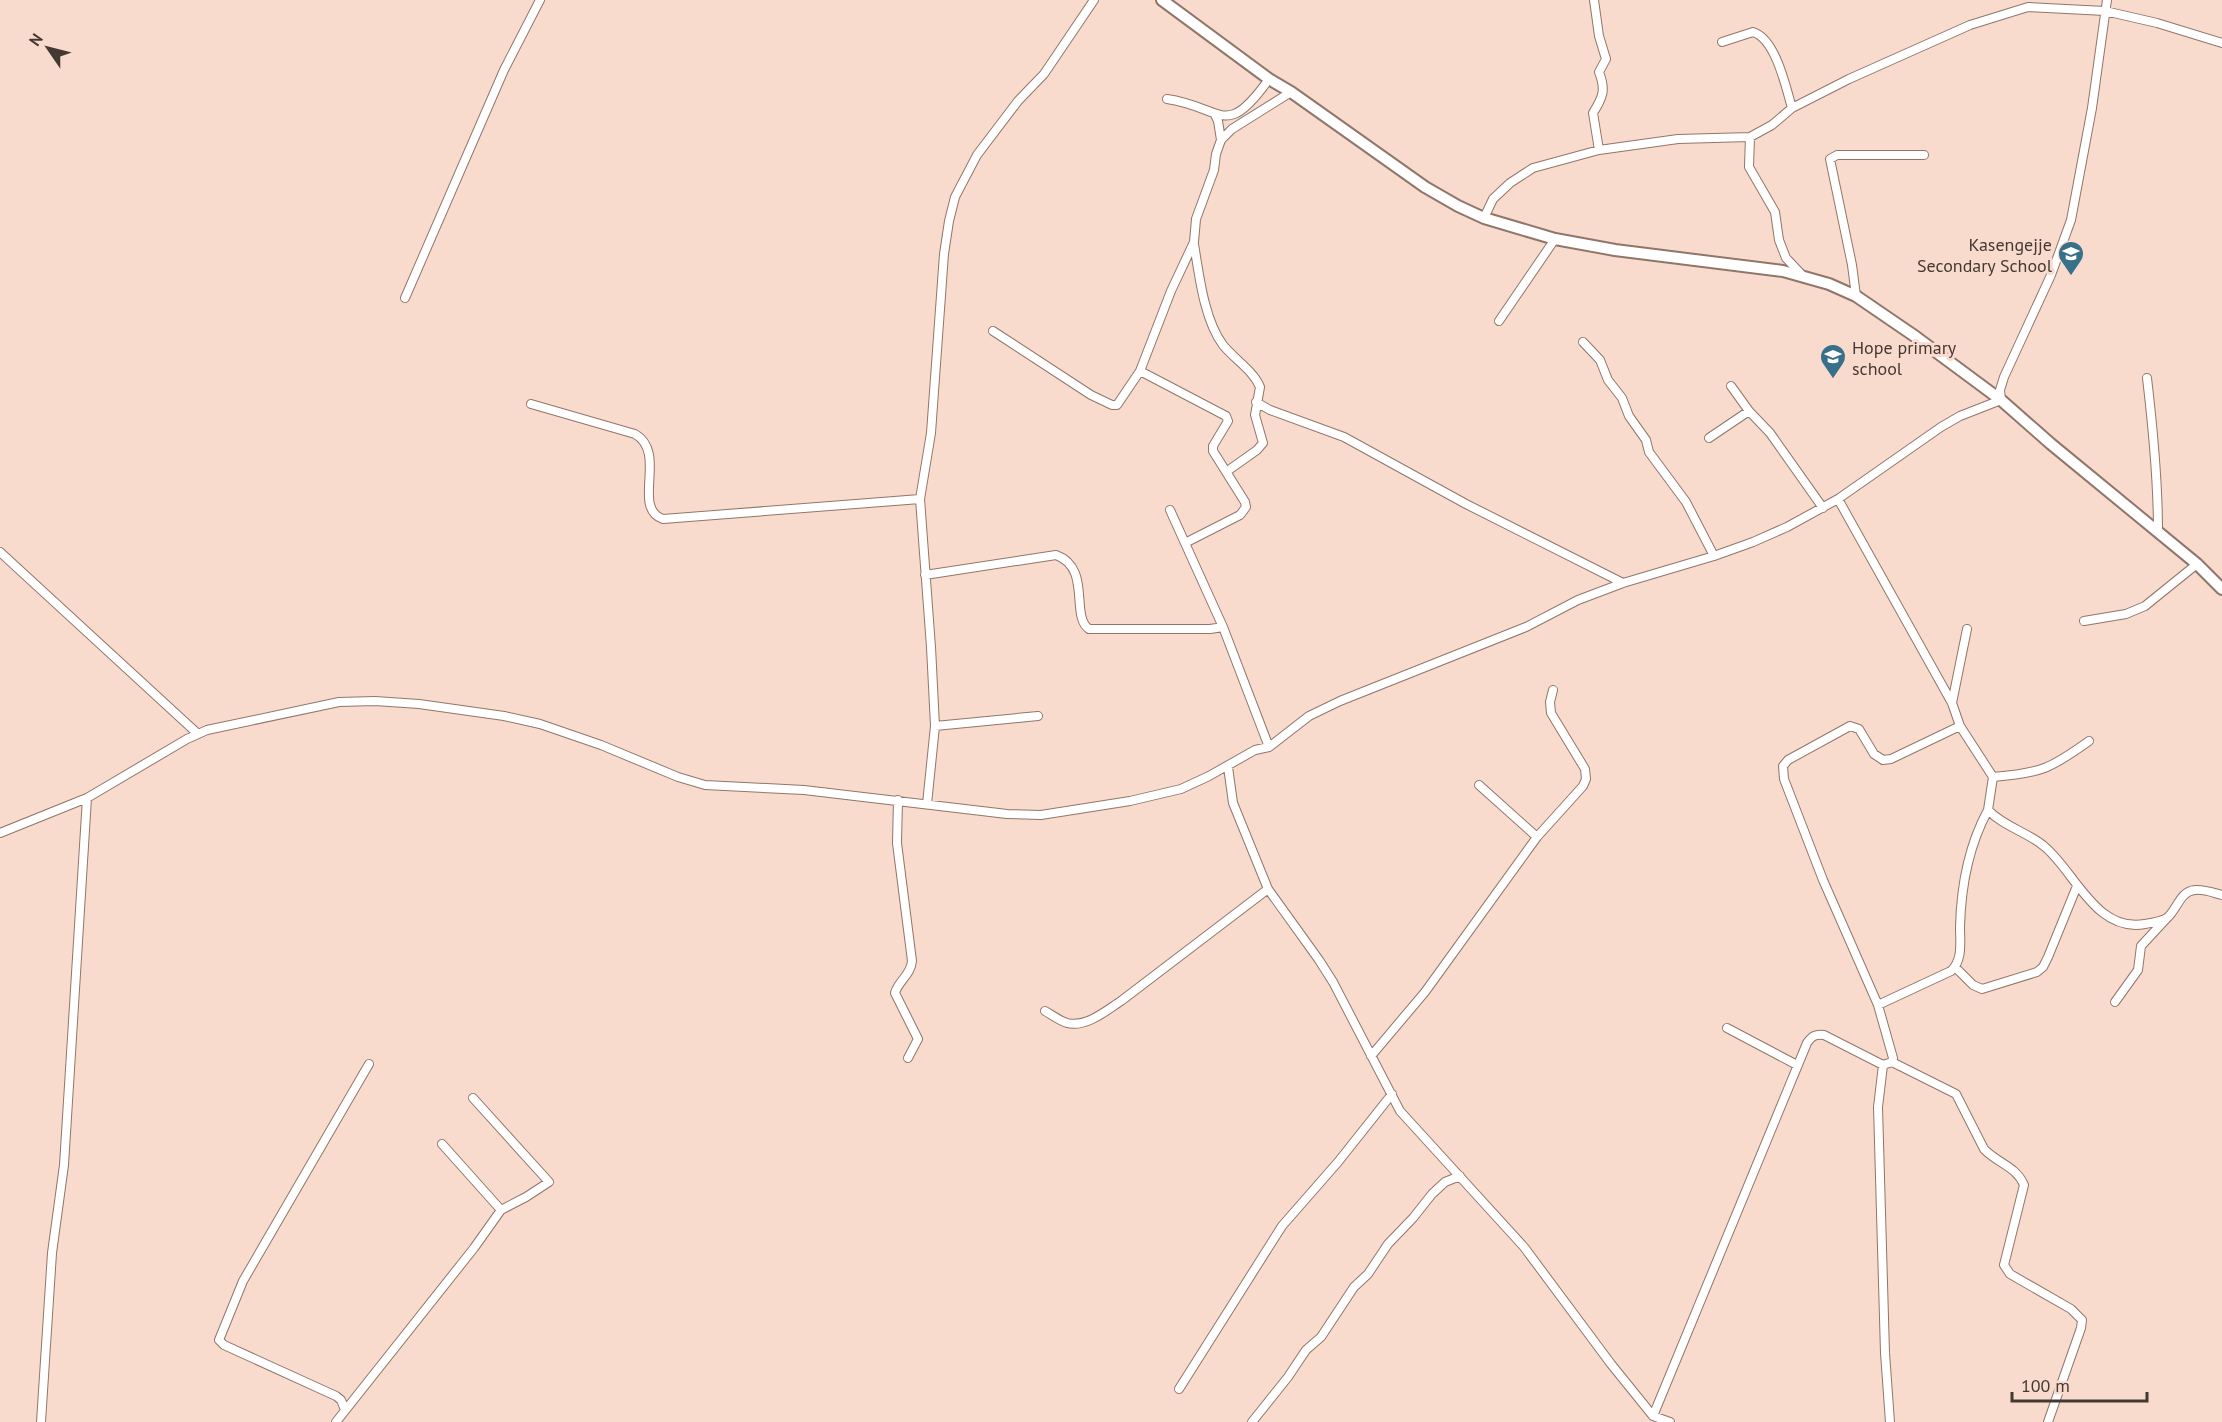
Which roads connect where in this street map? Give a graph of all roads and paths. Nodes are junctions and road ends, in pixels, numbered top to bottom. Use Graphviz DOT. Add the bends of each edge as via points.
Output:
graph roads {
  1 [pos="540,0"];
  2 [pos="1094,0"];
  3 [pos="1162,0"];
  4 [pos="1594,0"];
  5 [pos="2107,0"];
  6 [pos="2105,11"];
  7 [pos="1722,42"];
  8 [pos="2222,43"];
  9 [pos="1269,80"];
  10 [pos="1291,92"];
  11 [pos="1167,99"];
  12 [pos="1792,108"];
  13 [pos="1215,115"];
  14 [pos="1750,137"];
  15 [pos="1221,140"];
  16 [pos="1599,150"];
  17 [pos="1924,155"];
  18 [pos="1484,218"];
  19 [pos="1555,239"];
  20 [pos="1194,242"];
  21 [pos="1804,277"];
  22 [pos="1857,296"];
  23 [pos="405,298"];
  24 [pos="1499,321"];
  25 [pos="993,331"];
  26 [pos="1583,342"];
  27 [pos="1140,371"];
  28 [pos="2147,378"];
  29 [pos="1731,386"];
  30 [pos="2001,400"];
  31 [pos="1257,402"];
  32 [pos="531,404"];
  33 [pos="1749,411"];
  34 [pos="1709,438"];
  35 [pos="1226,472"];
  36 [pos="920,499"];
  37 [pos="1838,499"];
  38 [pos="1823,508"];
  39 [pos="1170,510"];
  40 [pos="2158,531"];
  41 [pos="1185,543"];
  42 [pos="0,552"];
  43 [pos="1714,556"];
  44 [pos="2197,564"];
  45 [pos="925,575"];
  46 [pos="1623,583"];
  47 [pos="2222,589"];
  48 [pos="2084,621"];
  49 [pos="1223,627"];
  50 [pos="1966,629"];
  51 [pos="1553,690"];
  52 [pos="1952,703"];
  53 [pos="1038,716"];
  54 [pos="935,726"];
  55 [pos="1960,726"];
  56 [pos="198,734"];
  57 [pos="2089,741"];
  58 [pos="1269,747"];
  59 [pos="1228,767"];
  60 [pos="1993,777"];
  61 [pos="1479,785"];
  62 [pos="87,798"];
  63 [pos="898,800"];
  64 [pos="927,804"];
  65 [pos="1988,810"];
  66 [pos="0,833"];
  67 [pos="1537,837"];
  68 [pos="2077,886"];
  69 [pos="1268,890"];
  70 [pos="2222,895"];
  71 [pos="2167,918"];
  72 [pos="1955,967"];
  73 [pos="2115,1002"];
  74 [pos="1878,1005"];
  75 [pos="1046,1011"];
  76 [pos="1727,1028"];
  77 [pos="1371,1056"];
  78 [pos="908,1058"];
  79 [pos="369,1064"];
  80 [pos="1888,1064"];
  81 [pos="1797,1065"];
  82 [pos="1392,1094"];
  83 [pos="473,1098"];
  84 [pos="442,1144"];
  85 [pos="1460,1176"];
  86 [pos="501,1210"];
  87 [pos="1179,1389"];
  88 [pos="345,1410"];
  89 [pos="1653,1416"];
  90 [pos="41,1422"];
  91 [pos="336,1422"];
  92 [pos="1252,1422"];
  93 [pos="1670,1422"];
  94 [pos="1890,1422"];
  95 [pos="2048,1422"];
  1 -- 23 [label="street" via="504,70"];
  2 -- 36 [label="street" via="1044,74 977,155 955,197 944,254 932,434"];
  3 -- 9 [label="street"];
  4 -- 16 [label="street" via="1606,59 1599,72 1603,97 1593,113"];
  5 -- 6 [label="street"];
  6 -- 8 [label="street"];
  6 -- 12 [label="street" via="2028,7 1970,25"];
  6 -- 30 [label="street" via="2071,220 2051,275 2004,376"];
  7 -- 12 [label="street" via="1753,32 1761,36 1779,66"];
  9 -- 10 [label="street"];
  9 -- 13 [label="street" via="1241,111"];
  10 -- 15 [label="street"];
  10 -- 18 [label="street" via="1425,187"];
  11 -- 13 [label="street" via="1183,101"];
  12 -- 14 [label="street"];
  13 -- 15 [label="street"];
  14 -- 16 [label="street" via="1678,139"];
  14 -- 21 [label="street" via="1749,167 1774,212 1786,258"];
  15 -- 20 [label="street" via="1196,219"];
  16 -- 18 [label="street" via="1546,163 1520,176 1493,199"];
  17 -- 22 [label="street" via="1837,155 1830,159"];
  18 -- 19 [label="street"];
  19 -- 21 [label="street"];
  19 -- 24 [label="street"];
  20 -- 27 [label="street"];
  20 -- 31 [label="street" via="1202,290 1215,332 1258,381"];
  21 -- 22 [label="street"];
  22 -- 30 [label="street"];
  25 -- 27 [label="street" via="1112,405 1122,401"];
  26 -- 43 [label="street" via="1622,398 1649,452 1686,502"];
  27 -- 35 [label="street" via="1226,416 1227,427 1213,446 1215,457"];
  28 -- 40 [label="street" via="2155,443"];
  29 -- 33 [label="street"];
  30 -- 37 [label="street" via="1941,427"];
  30 -- 40 [label="street"];
  31 -- 35 [label="street" via="1255,415 1263,443"];
  31 -- 46 [label="street" via="1344,436 1466,504"];
  32 -- 36 [label="street" via="635,434 643,440 649,451 650,509 663,519"];
  33 -- 34 [label="street"];
  33 -- 38 [label="street" via="1770,433"];
  35 -- 41 [label="street" via="1245,502 1244,512"];
  36 -- 45 [label="street"];
  37 -- 38 [label="street"];
  37 -- 52 [label="street"];
  38 -- 43 [label="street"];
  39 -- 41 [label="street"];
  40 -- 44 [label="street"];
  41 -- 49 [label="street"];
  42 -- 56 [label="street"];
  43 -- 46 [label="street"];
  44 -- 47 [label="street"];
  44 -- 48 [label="street" via="2145,606 2126,614"];
  45 -- 49 [label="street" via="1056,555 1071,563 1083,622 1089,629"];
  45 -- 54 [label="street"];
  46 -- 58 [label="street" via="1578,600 1526,627 1340,701 1309,716"];
  49 -- 58 [label="street"];
  50 -- 52 [label="street"];
  51 -- 67 [label="street" via="1551,712 1586,769 1586,779"];
  52 -- 55 [label="street"];
  53 -- 54 [label="street"];
  54 -- 64 [label="street"];
  55 -- 60 [label="street"];
  55 -- 74 [label="street" via="1883,760 1874,754 1859,729 1850,726 1783,766 1784,779 1819,870"];
  56 -- 62 [label="street"];
  56 -- 63 [label="street" via="339,702 419,704 540,724 705,785"];
  57 -- 60 [label="street" via="2046,769"];
  58 -- 59 [label="street" via="1255,750"];
  59 -- 64 [label="street" via="1158,796 1041,814"];
  59 -- 69 [label="street" via="1233,803"];
  60 -- 65 [label="street"];
  61 -- 67 [label="street"];
  62 -- 66 [label="street"];
  62 -- 90 [label="street" via="64,1166 52,1253"];
  63 -- 64 [label="street"];
  63 -- 78 [label="street" via="897,843 912,967 895,993 918,1040"];
  65 -- 68 [label="street" via="2044,846"];
  65 -- 72 [label="street" via="1968,865"];
  67 -- 77 [label="street" via="1425,992"];
  68 -- 71 [label="street" via="2096,906 2119,921 2144,925"];
  68 -- 72 [label="street" via="2048,957 2037,972 1982,989"];
  69 -- 75 [label="street" via="1102,1013 1072,1024"];
  69 -- 77 [label="street" via="1319,960"];
  70 -- 71 [label="street" via="2190,891"];
  71 -- 73 [label="street" via="2141,946 2138,970"];
  72 -- 74 [label="street"];
  74 -- 80 [label="street" via="1894,1054"];
  76 -- 81 [label="street"];
  77 -- 82 [label="street"];
  79 -- 88 [label="street" via="243,1281 219,1340 336,1396"];
  80 -- 81 [label="street" via="1817,1034 1811,1036"];
  80 -- 94 [label="street" via="1878,1107"];
  80 -- 95 [label="street" via="1956,1094 1984,1149 2021,1176 2024,1185 2004,1265 2010,1274 2071,1309 2082,1320"];
  81 -- 89 [label="street"];
  82 -- 85 [label="street" via="1400,1111"];
  82 -- 87 [label="street" via="1282,1226"];
  83 -- 86 [label="street" via="549,1182"];
  84 -- 86 [label="street"];
  85 -- 89 [label="street" via="1524,1247"];
  85 -- 92 [label="street" via="1445,1182 1432,1194 1388,1244 1321,1337 1306,1350"];
  86 -- 88 [label="street"];
  88 -- 91 [label="street"];
  89 -- 93 [label="street"];
}
